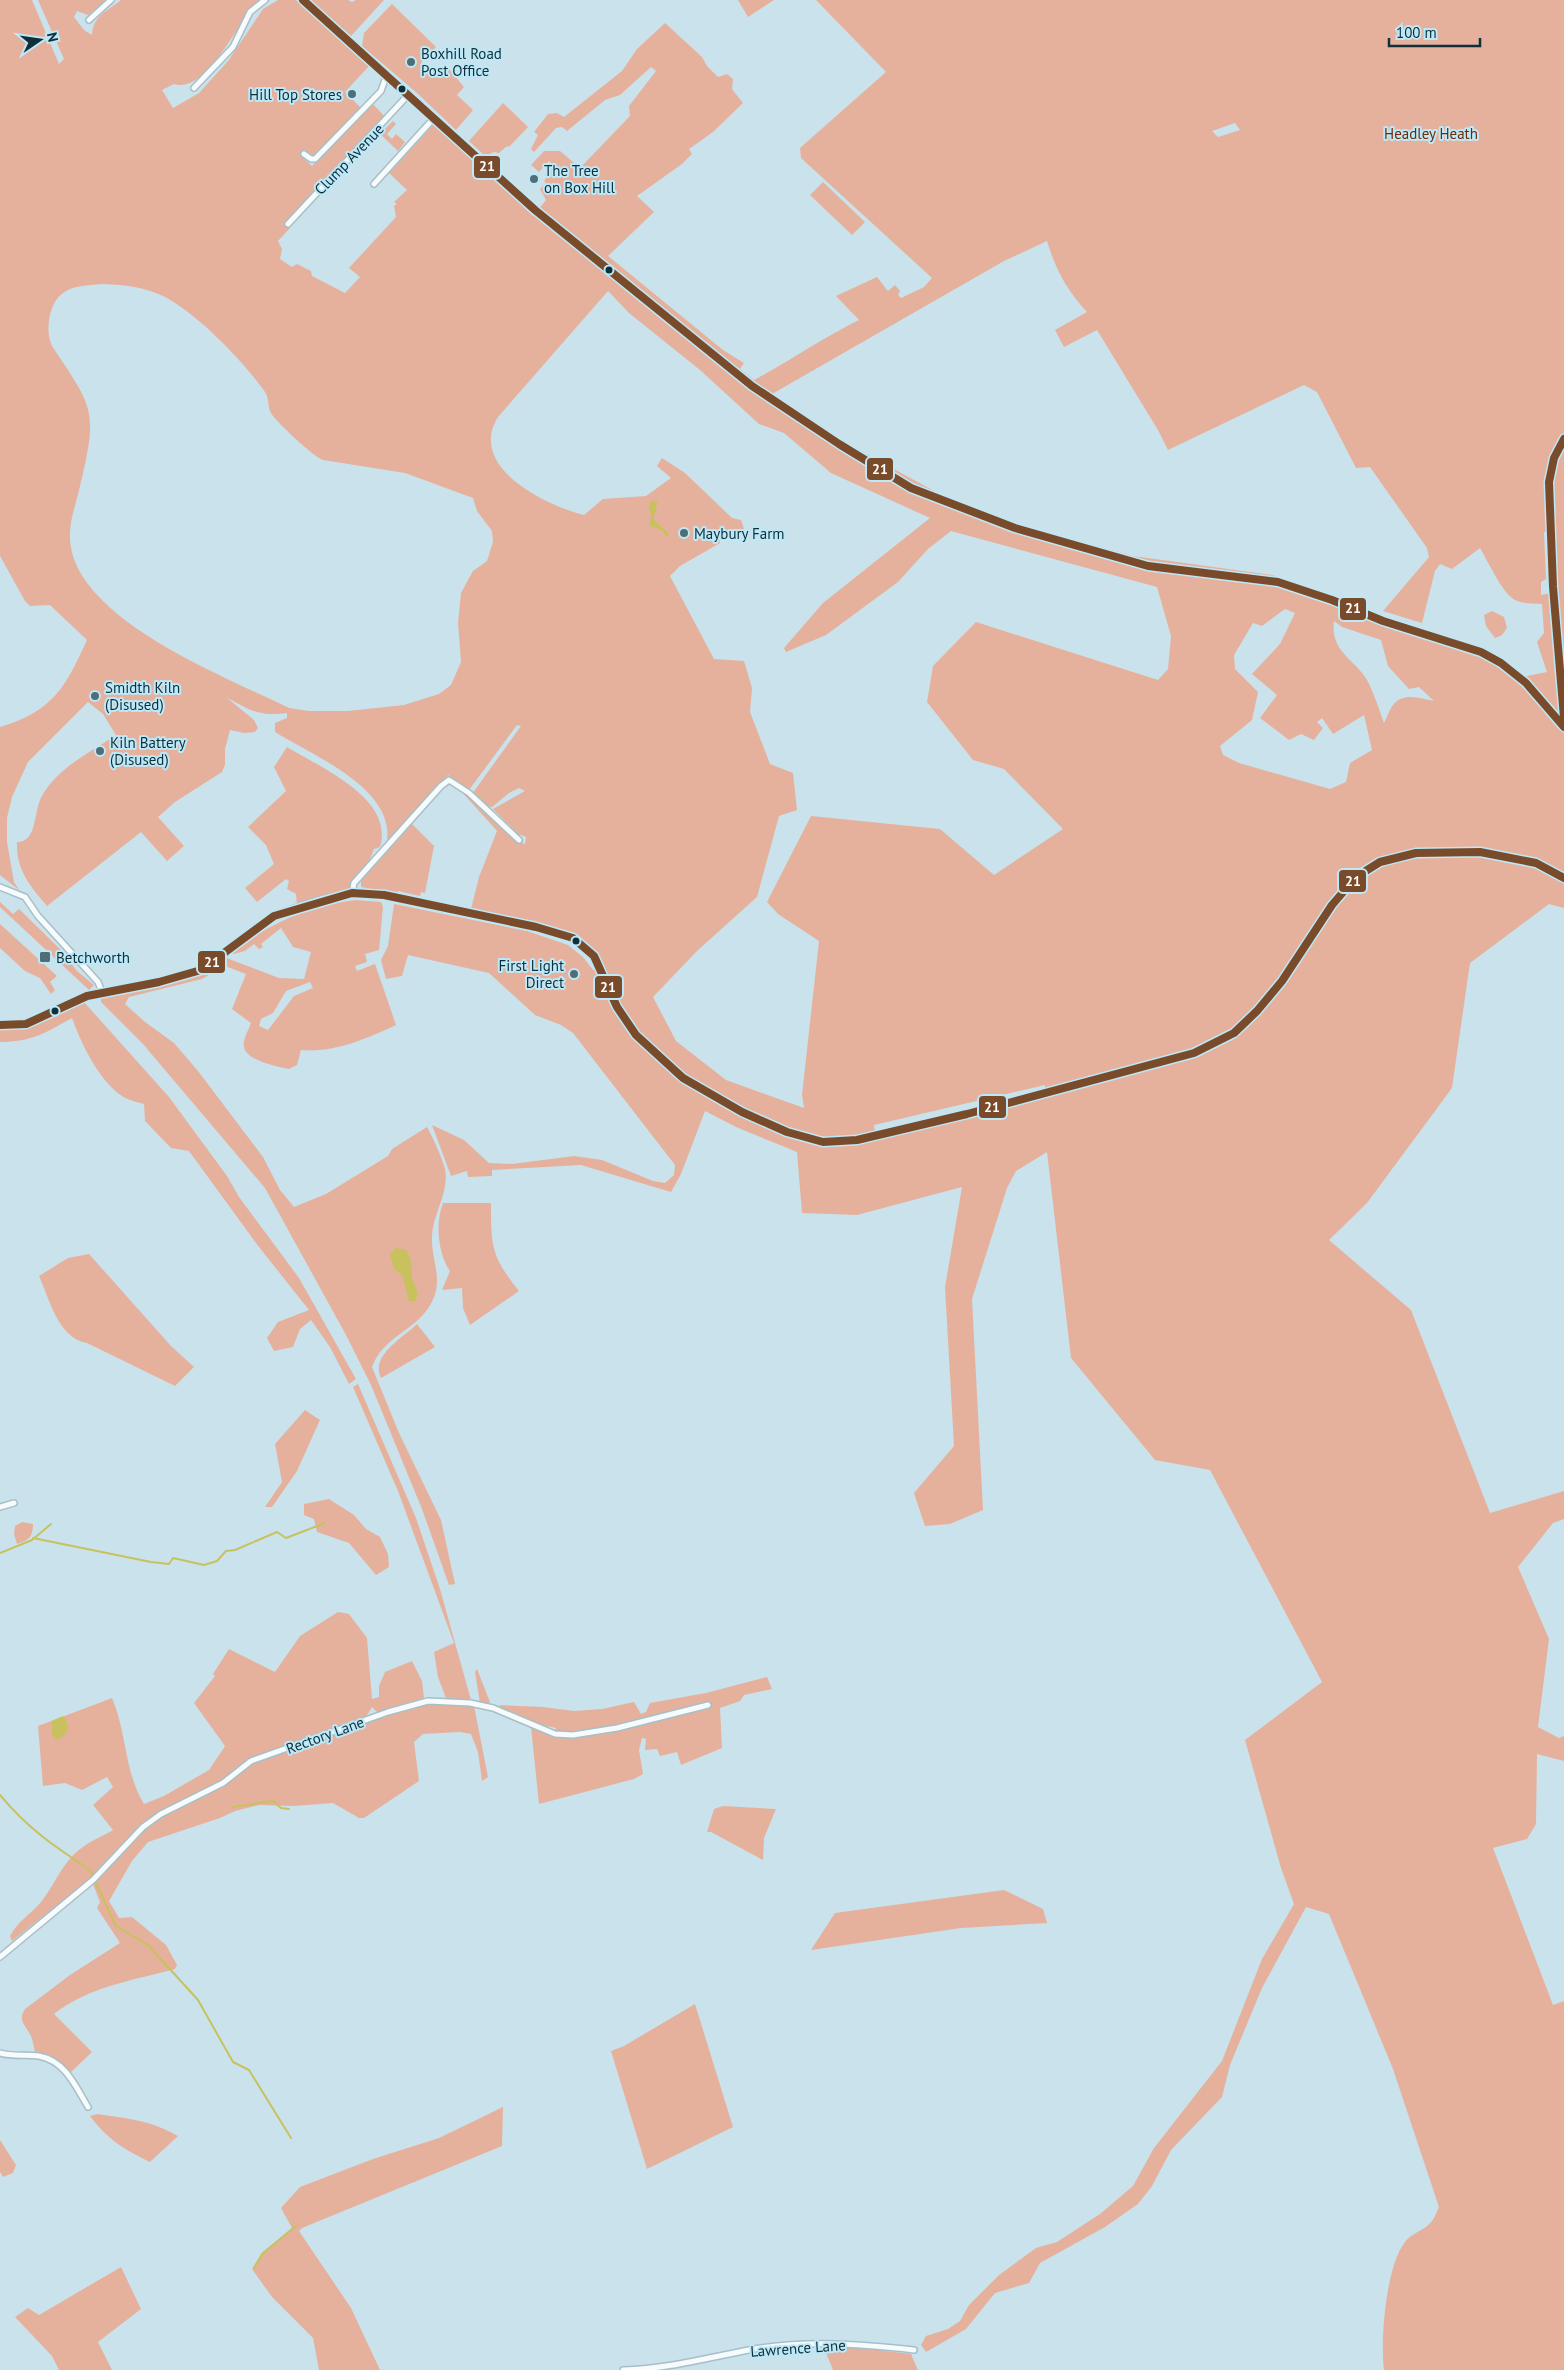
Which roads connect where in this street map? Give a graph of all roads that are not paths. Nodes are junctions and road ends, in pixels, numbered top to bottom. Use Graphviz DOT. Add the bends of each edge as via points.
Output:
graph roads {
  1 [pos="110,0"];
  2 [pos="265,0"];
  3 [pos="303,0"];
  4 [pos="90,20"];
  5 [pos="387,74"];
  6 [pos="194,88"];
  7 [pos="409,94"];
  8 [pos="434,118"];
  9 [pos="304,154"];
  10 [pos="374,184"];
  11 [pos="288,224"];
  12 [pos="1564,439"];
  13 [pos="1562,706"];
  14 [pos="1551,713"];
  15 [pos="1564,718"];
  16 [pos="1564,727"];
  17 [pos="519,840"];
  18 [pos="1564,878"];
  19 [pos="0,887"];
  20 [pos="352,893"];
  21 [pos="102,992"];
  22 [pos="0,1025"];
  23 [pos="14,1503"];
  24 [pos="0,1507"];
  25 [pos="708,1705"];
  26 [pos="0,1957"];
  27 [pos="0,2053"];
  28 [pos="88,2107"];
  29 [pos="914,2350"];
  30 [pos="623,2370"];
  1 -- 4 [label="street"];
  2 -- 6 [label="street" via="250,12 233,47"];
  3 -- 5 [label="street"];
  5 -- 7 [label="street"];
  5 -- 9 [label="street" via="381,91 316,159"];
  7 -- 8 [label="street"];
  7 -- 11 [label="street, Clump Avenue"];
  8 -- 10 [label="street"];
  8 -- 14 [label="street" via="535,210 752,386 911,488 1015,528 1148,566 1278,582 1323,596 1383,620 1482,652 1502,663 1526,683"];
  12 -- 13 [label="main road" via="1554,458 1549,482"];
  13 -- 14 [label="street"];
  13 -- 15 [label="main road"];
  14 -- 16 [label="street"];
  17 -- 20 [label="street" via="475,798 450,780 354,883"];
  18 -- 20 [label="main road" via="1536,864 1480,852 1416,854 1380,862 1356,876 1332,905 1282,981 1257,1012 1234,1033 1194,1053 967,1114 857,1140 823,1142 787,1132 742,1112 683,1078 636,1035 617,1007 594,956 573,938 413,901"];
  19 -- 21 [label="street" via="26,898 42,921 98,982"];
  20 -- 21 [label="main road" via="274,916 201,970 159,982"];
  21 -- 22 [label="main road" via="26,1024"];
  23 -- 24 [label="street"];
  25 -- 26 [label="street, Rectory Lane" via="618,1728 573,1735 555,1734 494,1708 470,1703 428,1701 388,1712 251,1761 223,1783 161,1814 143,1827 94,1880"];
  27 -- 28 [label="street" via="39,2056 57,2063 67,2072"];
  29 -- 30 [label="street, Lawrence Lane" via="851,2343 776,2346 672,2366"];
}
